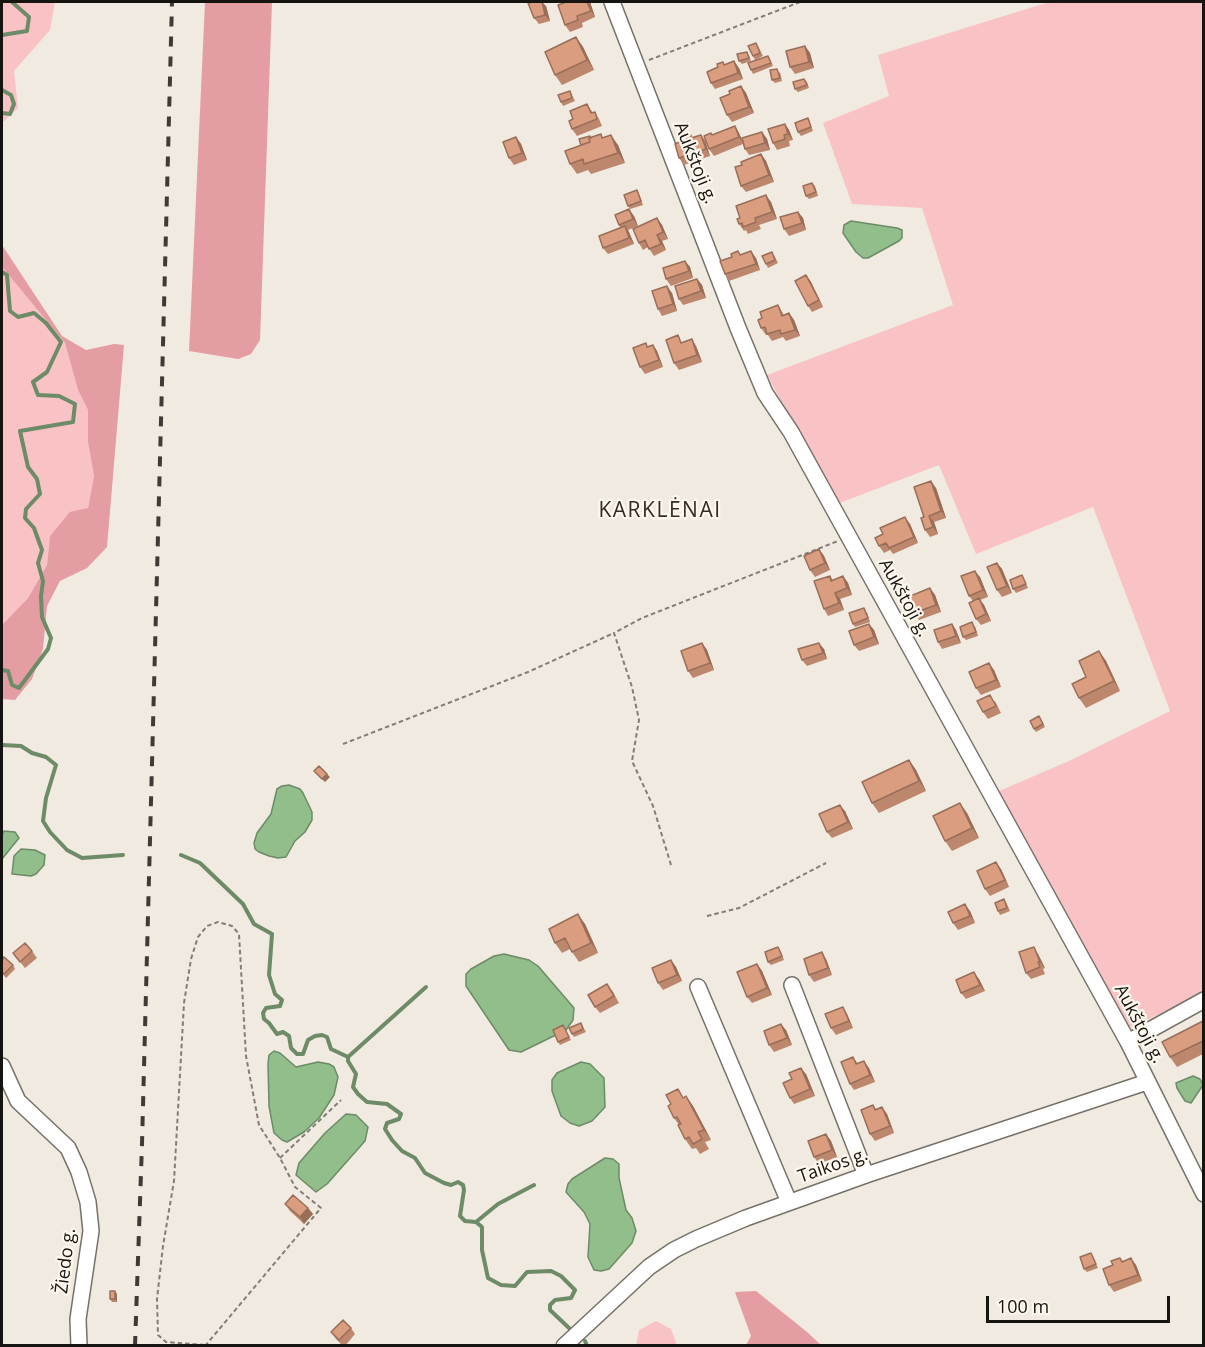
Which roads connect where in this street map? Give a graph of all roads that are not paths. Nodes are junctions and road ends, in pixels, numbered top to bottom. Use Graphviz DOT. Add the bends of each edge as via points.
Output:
graph roads {
  1 [pos="612,2"];
  2 [pos="792,985"];
  3 [pos="698,987"];
  4 [pos="1203,1000"];
  5 [pos="1128,1042"];
  6 [pos="2,1066"];
  7 [pos="1147,1082"];
  8 [pos="866,1175"];
  9 [pos="1203,1194"];
  10 [pos="789,1202"];
  11 [pos="80,1346"];
  12 [pos="564,1346"];
  1 -- 5 [label="street, Aukštoji g." via="765,393 791,432"];
  2 -- 8 [label="street"];
  3 -- 10 [label="street"];
  4 -- 5 [label="street"];
  5 -- 7 [label="street, Aukštoji g."];
  6 -- 11 [label="street, Žiedo g." via="18,1101 68,1148 88,1202 91,1231 78,1319"];
  7 -- 8 [label="street, Taikos g."];
  7 -- 9 [label="street, Aukštoji g."];
  8 -- 10 [label="street, Taikos g."];
  10 -- 12 [label="street, Taikos g." via="674,1250 649,1267"];
}
